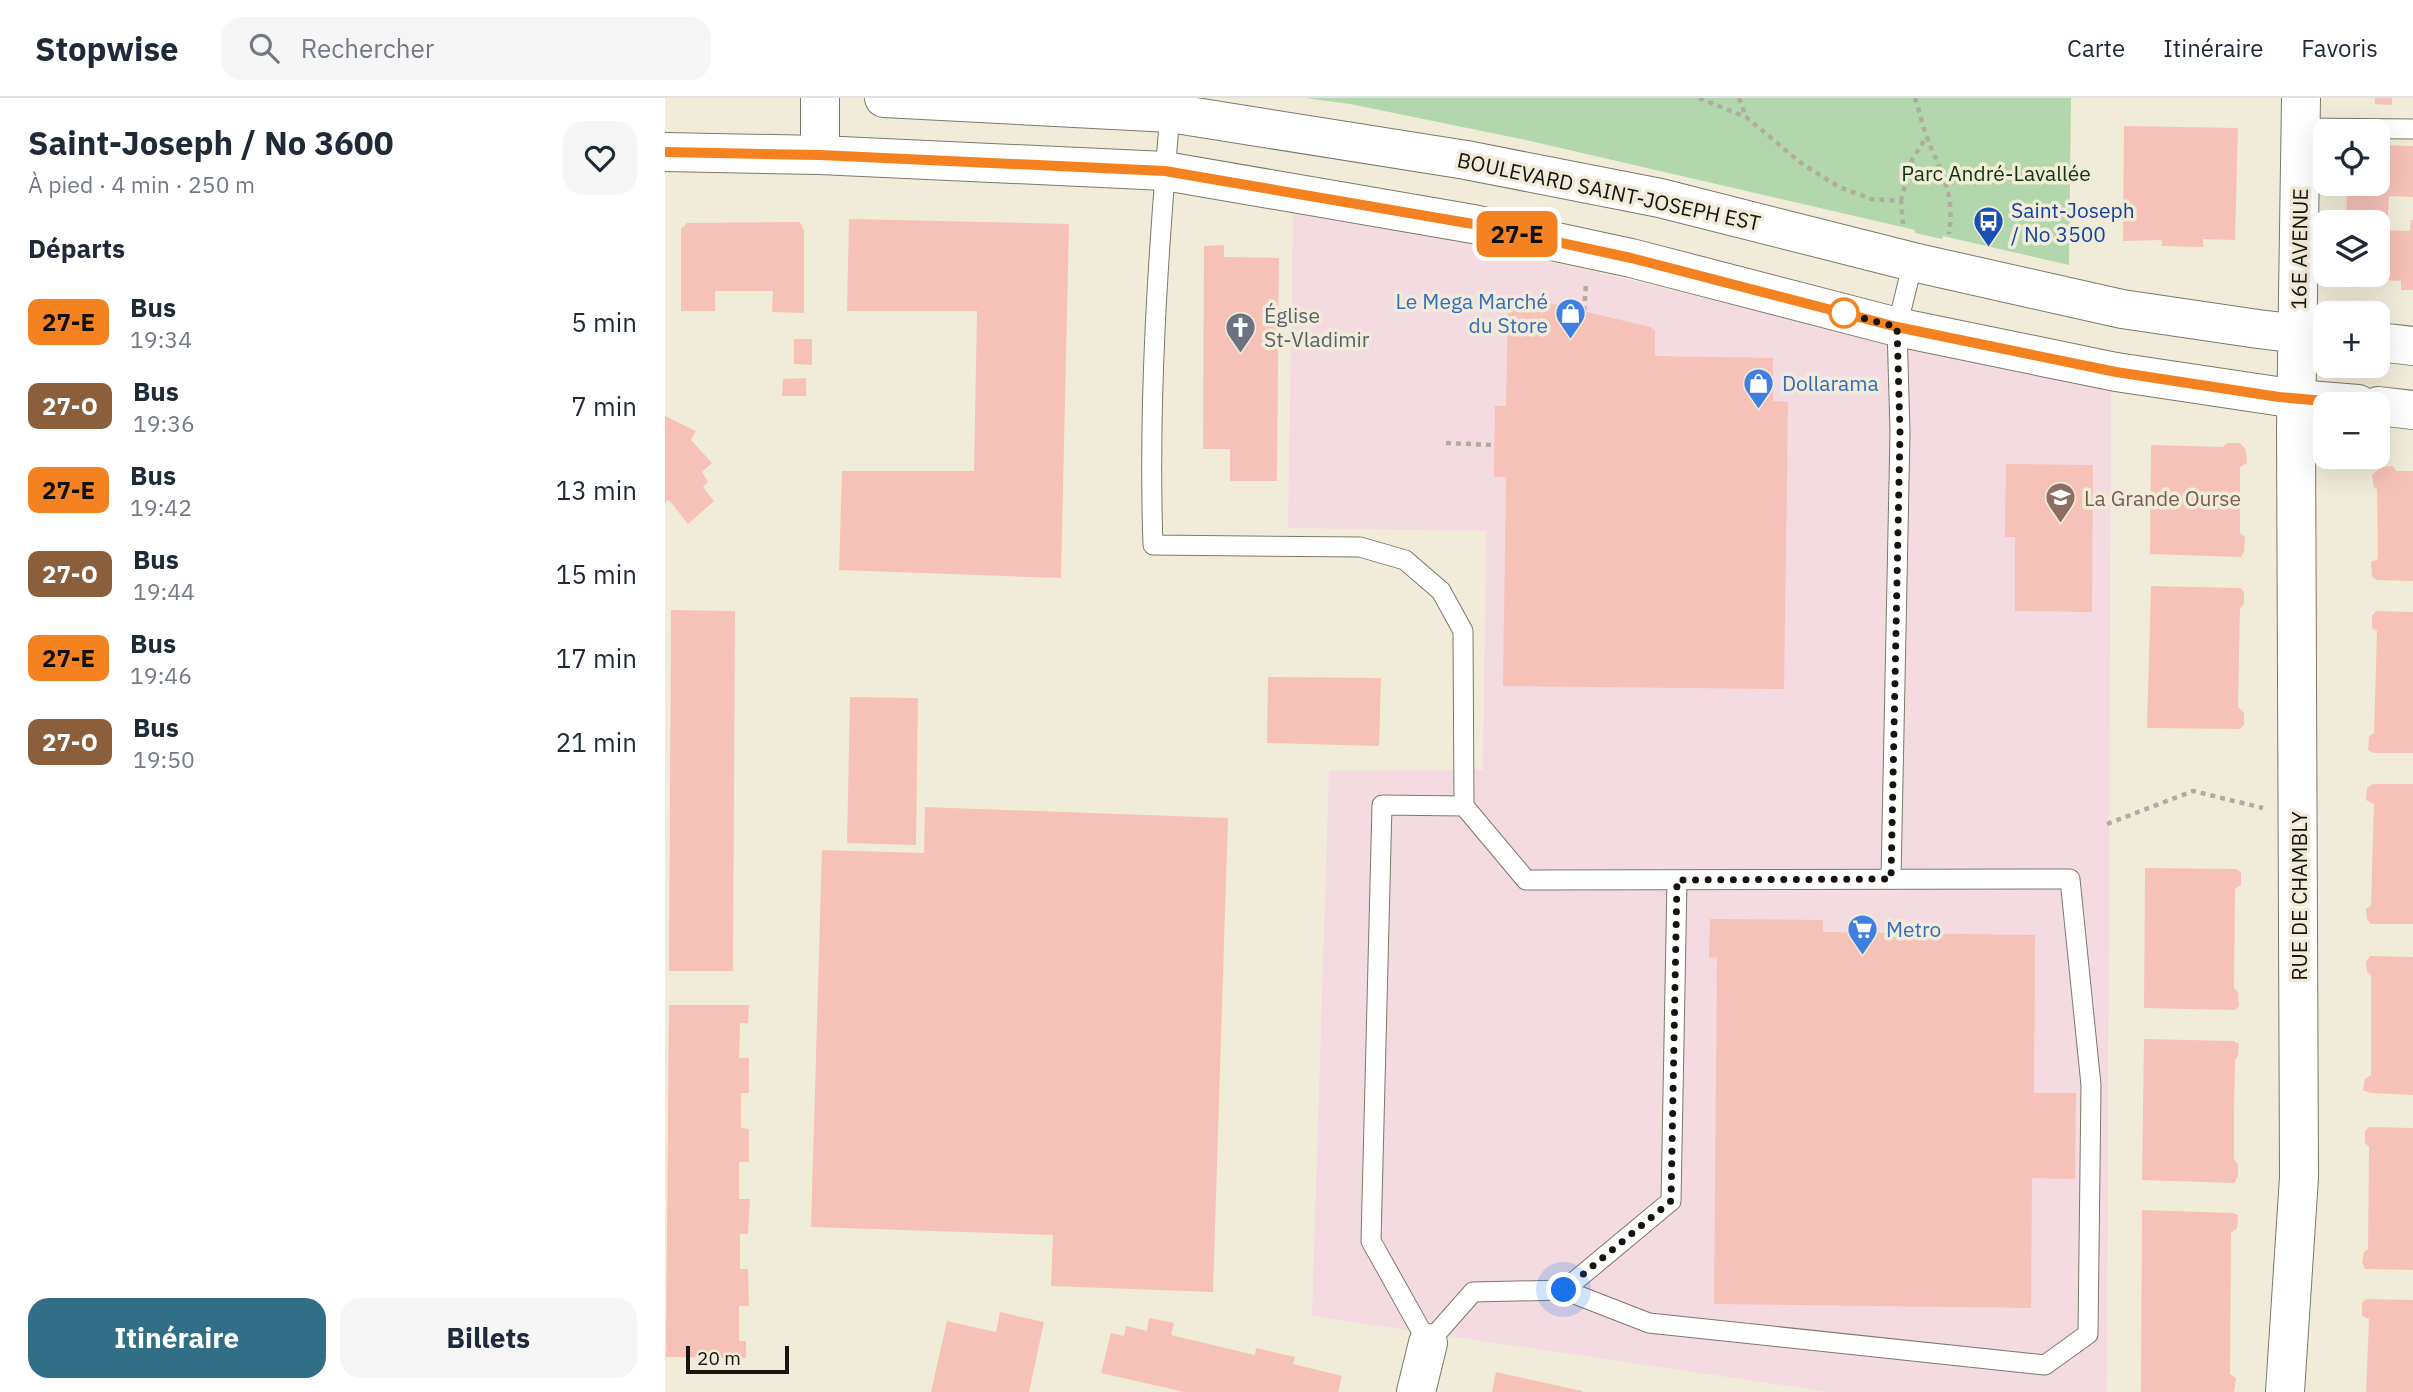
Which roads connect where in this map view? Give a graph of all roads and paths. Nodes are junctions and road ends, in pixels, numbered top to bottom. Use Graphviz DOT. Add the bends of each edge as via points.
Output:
graph roads {
  1 [pos="820,98"];
  2 [pos="884,98"];
  3 [pos="1699,98"];
  4 [pos="1739,98"];
  5 [pos="1915,98"];
  6 [pos="1170,113"];
  7 [pos="2301,113"];
  8 [pos="1746,117"];
  9 [pos="2413,128"];
  10 [pos="1927,136"];
  11 [pos="665,152"];
  12 [pos="820,155"];
  13 [pos="1165,171"];
  14 [pos="1901,201"];
  15 [pos="1947,246"];
  16 [pos="1908,249"];
  17 [pos="1586,279"];
  18 [pos="1584,311"];
  19 [pos="1897,327"];
  20 [pos="2311,335"];
  21 [pos="2390,343"];
  22 [pos="2413,346"];
  23 [pos="2296,399"];
  24 [pos="2313,400"];
  25 [pos="2390,407"];
  26 [pos="2413,410"];
  27 [pos="1446,443"];
  28 [pos="1494,445"];
  29 [pos="1464,806"];
  30 [pos="2272,810"];
  31 [pos="2107,824"];
  32 [pos="1891,879"];
  33 [pos="1677,880"];
  34 [pos="1564,1290"];
  35 [pos="1428,1343"];
  36 [pos="1416,1392"];
  37 [pos="2285,1392"];
  1 -- 12 [label="main road"];
  2 -- 6 [label="main road, BOULEVARD SAINT-JOSEPH EST"];
  3 -- 8 [label="path"];
  4 -- 8 [label="path"];
  5 -- 10 [label="path"];
  6 -- 13 [label="lane"];
  6 -- 16 [label="main road, BOULEVARD SAINT-JOSEPH EST" via="1466,160"];
  7 -- 9 [label="lane"];
  7 -- 20 [label="main road, 16E AVENUE"];
  8 -- 14 [label="path" via="1801,163 1839,187 1871,199"];
  10 -- 14 [label="path" via="1911,162"];
  10 -- 15 [label="path" via="1950,195"];
  11 -- 12 [label="main road"];
  12 -- 13 [label="main road"];
  13 -- 19 [label="main road" via="1473,224 1631,258"];
  13 -- 29 [label="lane" via="1150,455 1153,545 1360,547 1405,560 1441,591 1463,631"];
  14 -- 16 [label="path"];
  16 -- 19 [label="lane"];
  16 -- 20 [label="main road, BOULEVARD SAINT-JOSEPH EST" via="2122,309"];
  17 -- 18 [label="path"];
  19 -- 23 [label="main road" via="2116,372"];
  19 -- 32 [label="lane" via="1900,432"];
  20 -- 23 [label="main road, 16E AVENUE"];
  21 -- 22 [label="main road"];
  23 -- 24 [label="main road"];
  23 -- 37 [label="main road, RUE DE CHAMBLY" via="2299,1177"];
  25 -- 26 [label="main road"];
  27 -- 28 [label="path"];
  29 -- 33 [label="lane" via="1526,880"];
  29 -- 35 [label="lane" via="1382,805 1371,1241"];
  30 -- 31 [label="path" via="2193,791"];
  32 -- 33 [label="lane"];
  32 -- 34 [label="lane" via="2070,879 2091,1085 2088,1334 2045,1365 1649,1323"];
  33 -- 34 [label="lane" via="1671,1201"];
  34 -- 35 [label="lane" via="1473,1292"];
  35 -- 36 [label="main road"];
}
